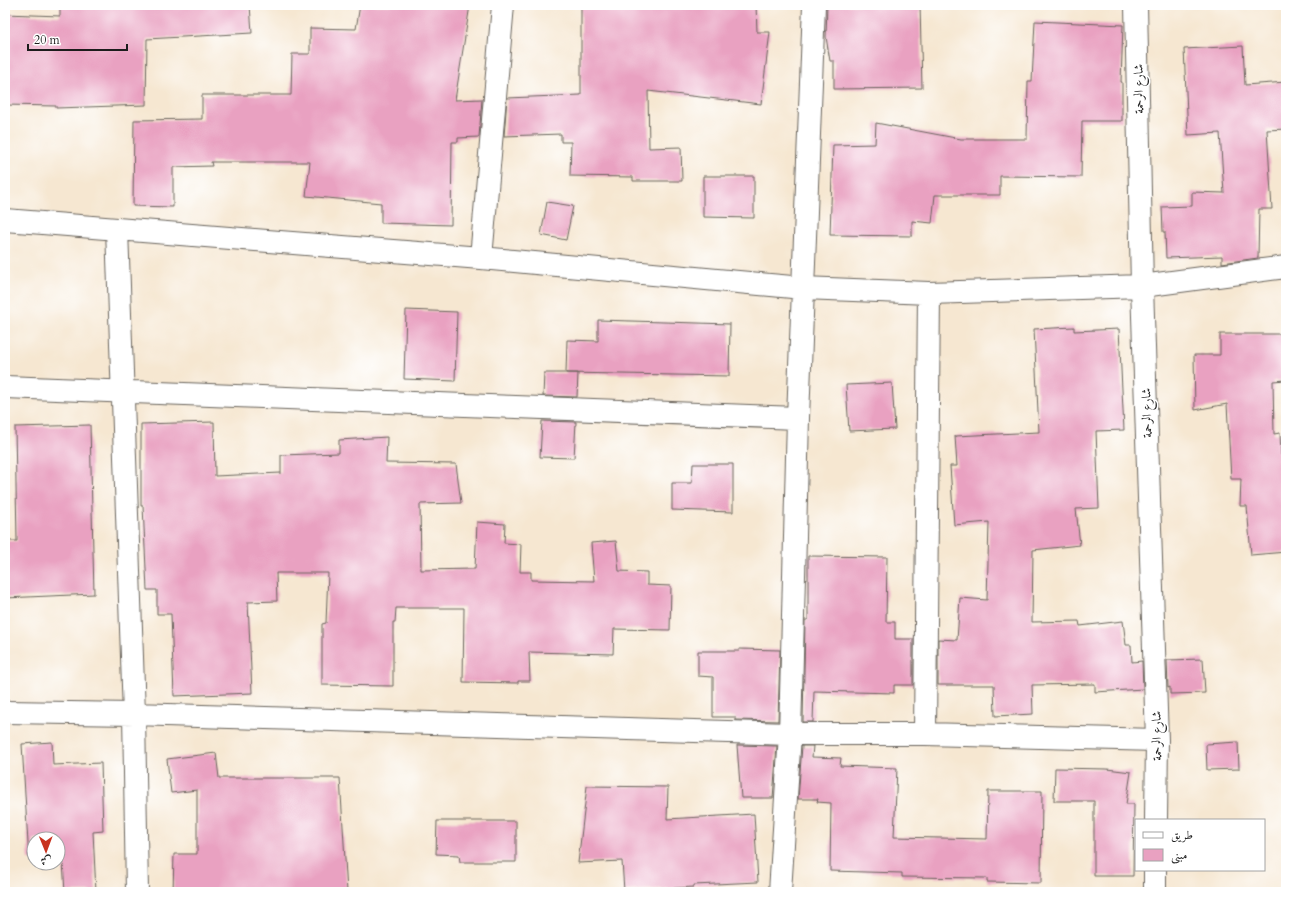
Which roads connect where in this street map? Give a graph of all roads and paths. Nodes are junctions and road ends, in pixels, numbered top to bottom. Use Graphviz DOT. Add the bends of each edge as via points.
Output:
graph roads {
  1 [pos="503,5"];
  2 [pos="814,5"];
  3 [pos="1136,5"];
  4 [pos="5,220"];
  5 [pos="117,229"];
  6 [pos="481,258"];
  7 [pos="1286,267"];
  8 [pos="1142,286"];
  9 [pos="803,288"];
  10 [pos="929,293"];
  11 [pos="5,387"];
  12 [pos="124,391"];
  13 [pos="798,418"];
  14 [pos="5,712"];
  15 [pos="134,714"];
  16 [pos="790,734"];
  17 [pos="925,734"];
  18 [pos="1157,740"];
  19 [pos="1156,819"];
  20 [pos="1155,871"];
  21 [pos="137,892"];
  22 [pos="780,892"];
  23 [pos="1155,892"];
  1 -- 6 [label="street"];
  2 -- 9 [label="street"];
  3 -- 8 [label="street, شارع الرحمة"];
  4 -- 5 [label="street"];
  5 -- 6 [label="street"];
  5 -- 12 [label="street"];
  6 -- 9 [label="street"];
  7 -- 8 [label="street"];
  8 -- 10 [label="street"];
  8 -- 18 [label="street, شارع الرحمة"];
  9 -- 10 [label="street"];
  9 -- 13 [label="street"];
  10 -- 17 [label="street"];
  11 -- 12 [label="street"];
  12 -- 13 [label="street"];
  12 -- 15 [label="street"];
  13 -- 16 [label="street"];
  14 -- 15 [label="street"];
  15 -- 16 [label="street"];
  15 -- 21 [label="street"];
  16 -- 17 [label="street"];
  16 -- 22 [label="street"];
  17 -- 18 [label="street"];
  18 -- 19 [label="street, شارع الرحمة"];
  20 -- 23 [label="street"];
}
